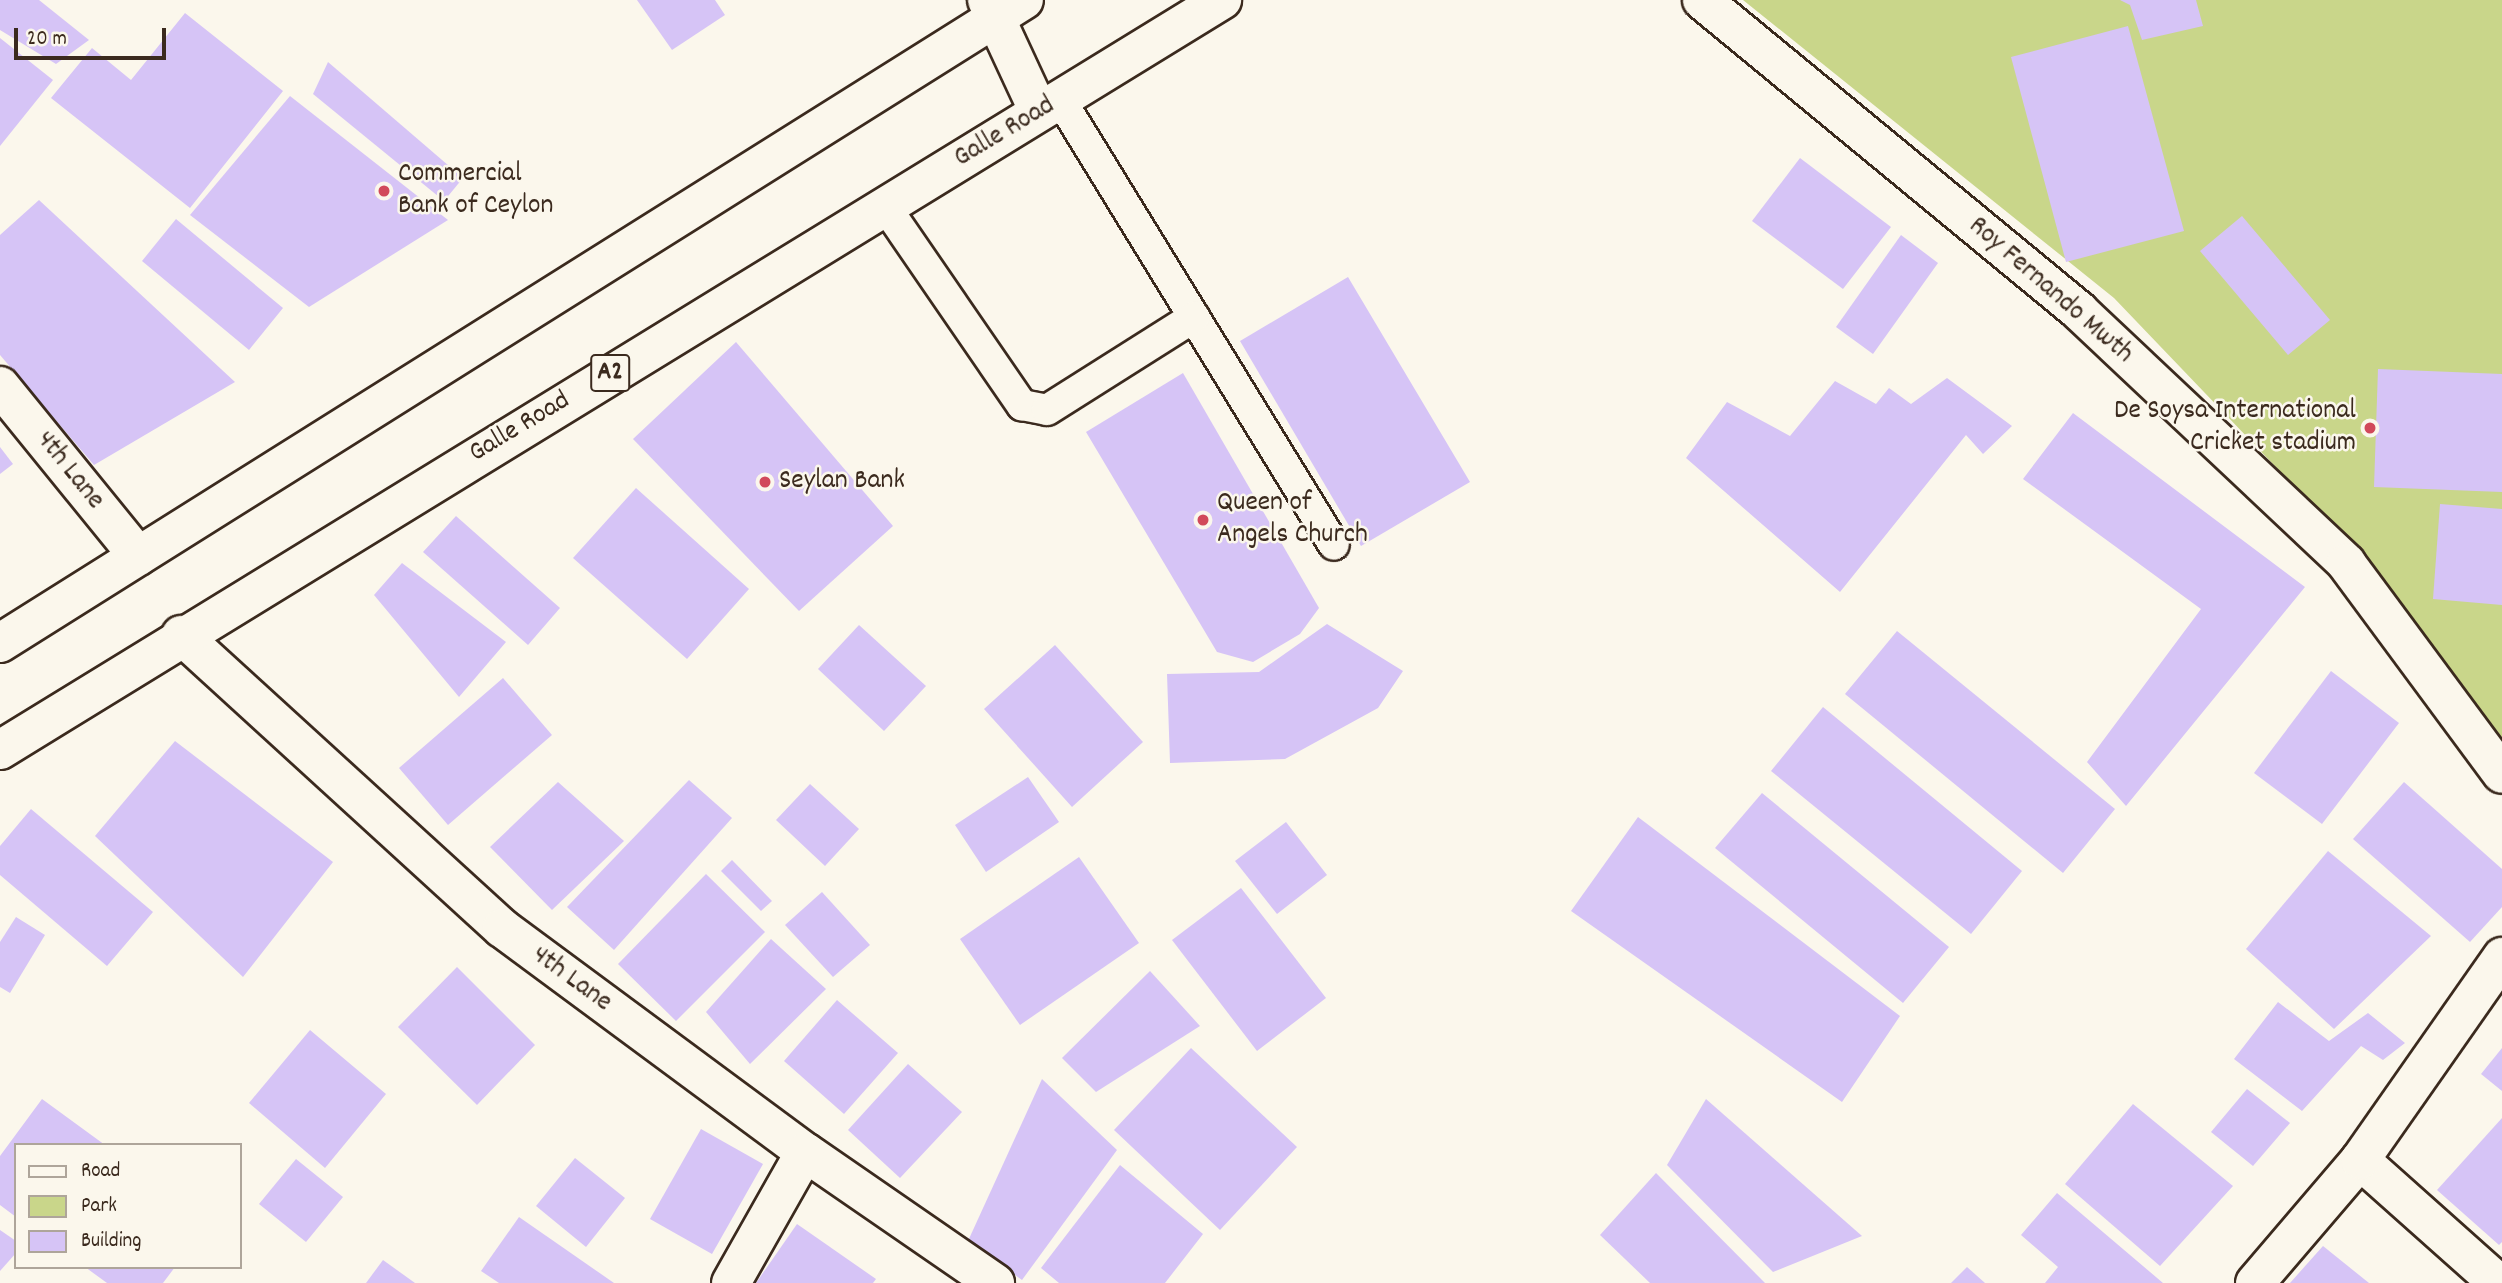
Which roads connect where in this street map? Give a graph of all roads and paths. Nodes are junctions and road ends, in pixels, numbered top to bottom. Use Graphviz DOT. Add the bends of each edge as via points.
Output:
graph roads {
  1 [pos="1222,0"];
  2 [pos="1702,0"];
  3 [pos="1002,6"];
  4 [pos="1049,106"];
  5 [pos="885,206"];
  6 [pos="1194,317"];
  7 [pos="0,386"];
  8 [pos="1334,545"];
  9 [pos="138,556"];
  10 [pos="181,635"];
  11 [pos="0,643"];
  12 [pos="0,750"];
  13 [pos="2502,774"];
  14 [pos="2502,957"];
  15 [pos="805,1152"];
  16 [pos="2360,1160"];
  17 [pos="731,1283"];
  18 [pos="995,1283"];
  19 [pos="2255,1283"];
  20 [pos="2498,1283"];
  1 -- 4 [label="main road, Galle Road / A2"];
  2 -- 13 [label="main road, Roy Fernando Mwth" via="2079,311 2346,564"];
  3 -- 4 [label="main road"];
  3 -- 9 [label="main road"];
  4 -- 5 [label="main road, Galle Road / A2"];
  4 -- 6 [label="lane"];
  5 -- 6 [label="lane" via="1023,405 1047,410"];
  5 -- 10 [label="main road, Galle Road / A2"];
  6 -- 8 [label="lane"];
  7 -- 9 [label="main road, 4th Lane"];
  9 -- 11 [label="main road"];
  10 -- 12 [label="main road, Galle Road / A2"];
  10 -- 15 [label="main road, 4th Lane" via="502,928"];
  14 -- 16 [label="main road"];
  15 -- 17 [label="main road"];
  15 -- 18 [label="main road, 4th Lane"];
  16 -- 19 [label="main road"];
  16 -- 20 [label="main road"];
}
